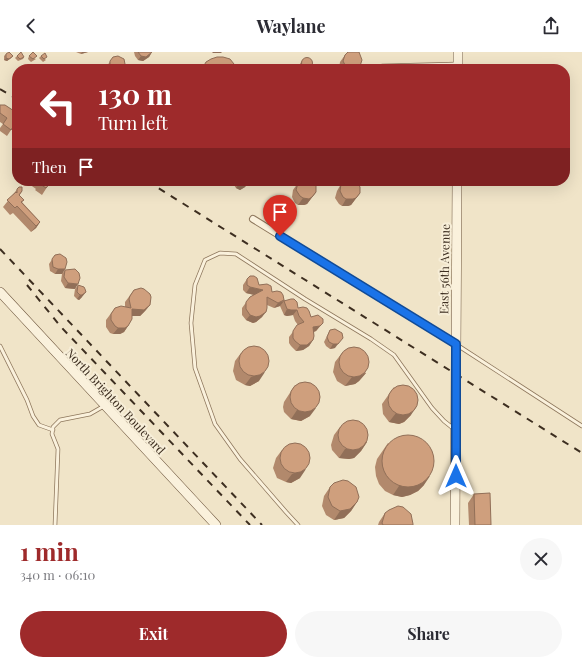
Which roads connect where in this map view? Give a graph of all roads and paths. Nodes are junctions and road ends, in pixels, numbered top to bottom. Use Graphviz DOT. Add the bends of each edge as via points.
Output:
graph roads {
  1 [pos="458,52"];
  2 [pos="458,64"];
  3 [pos="457,186"];
  4 [pos="253,219"];
  5 [pos="0,292"];
  6 [pos="456,344"];
  7 [pos="0,346"];
  8 [pos="104,406"];
  9 [pos="582,426"];
  10 [pos="53,430"];
  11 [pos="456,430"];
  12 [pos="55,525"];
  13 [pos="216,525"];
  14 [pos="298,525"];
  15 [pos="455,525"];
  1 -- 2 [label="main road"];
  3 -- 6 [label="main road, East 56th Avenue"];
  4 -- 6 [label="street"];
  5 -- 8 [label="main road, North Brighton Boulevard"];
  6 -- 9 [label="lane"];
  6 -- 11 [label="main road, East 56th Avenue"];
  7 -- 10 [label="lane" via="33,416 39,425"];
  8 -- 10 [label="lane" via="90,414 60,420"];
  8 -- 13 [label="main road, North Brighton Boulevard"];
  10 -- 12 [label="lane" via="58,449"];
  11 -- 14 [label="lane" via="432,408 394,355 371,339 236,254 220,253 205,260 195,285 191,323 195,368 215,424 240,459"];
  11 -- 15 [label="main road, East 56th Avenue"];
}
